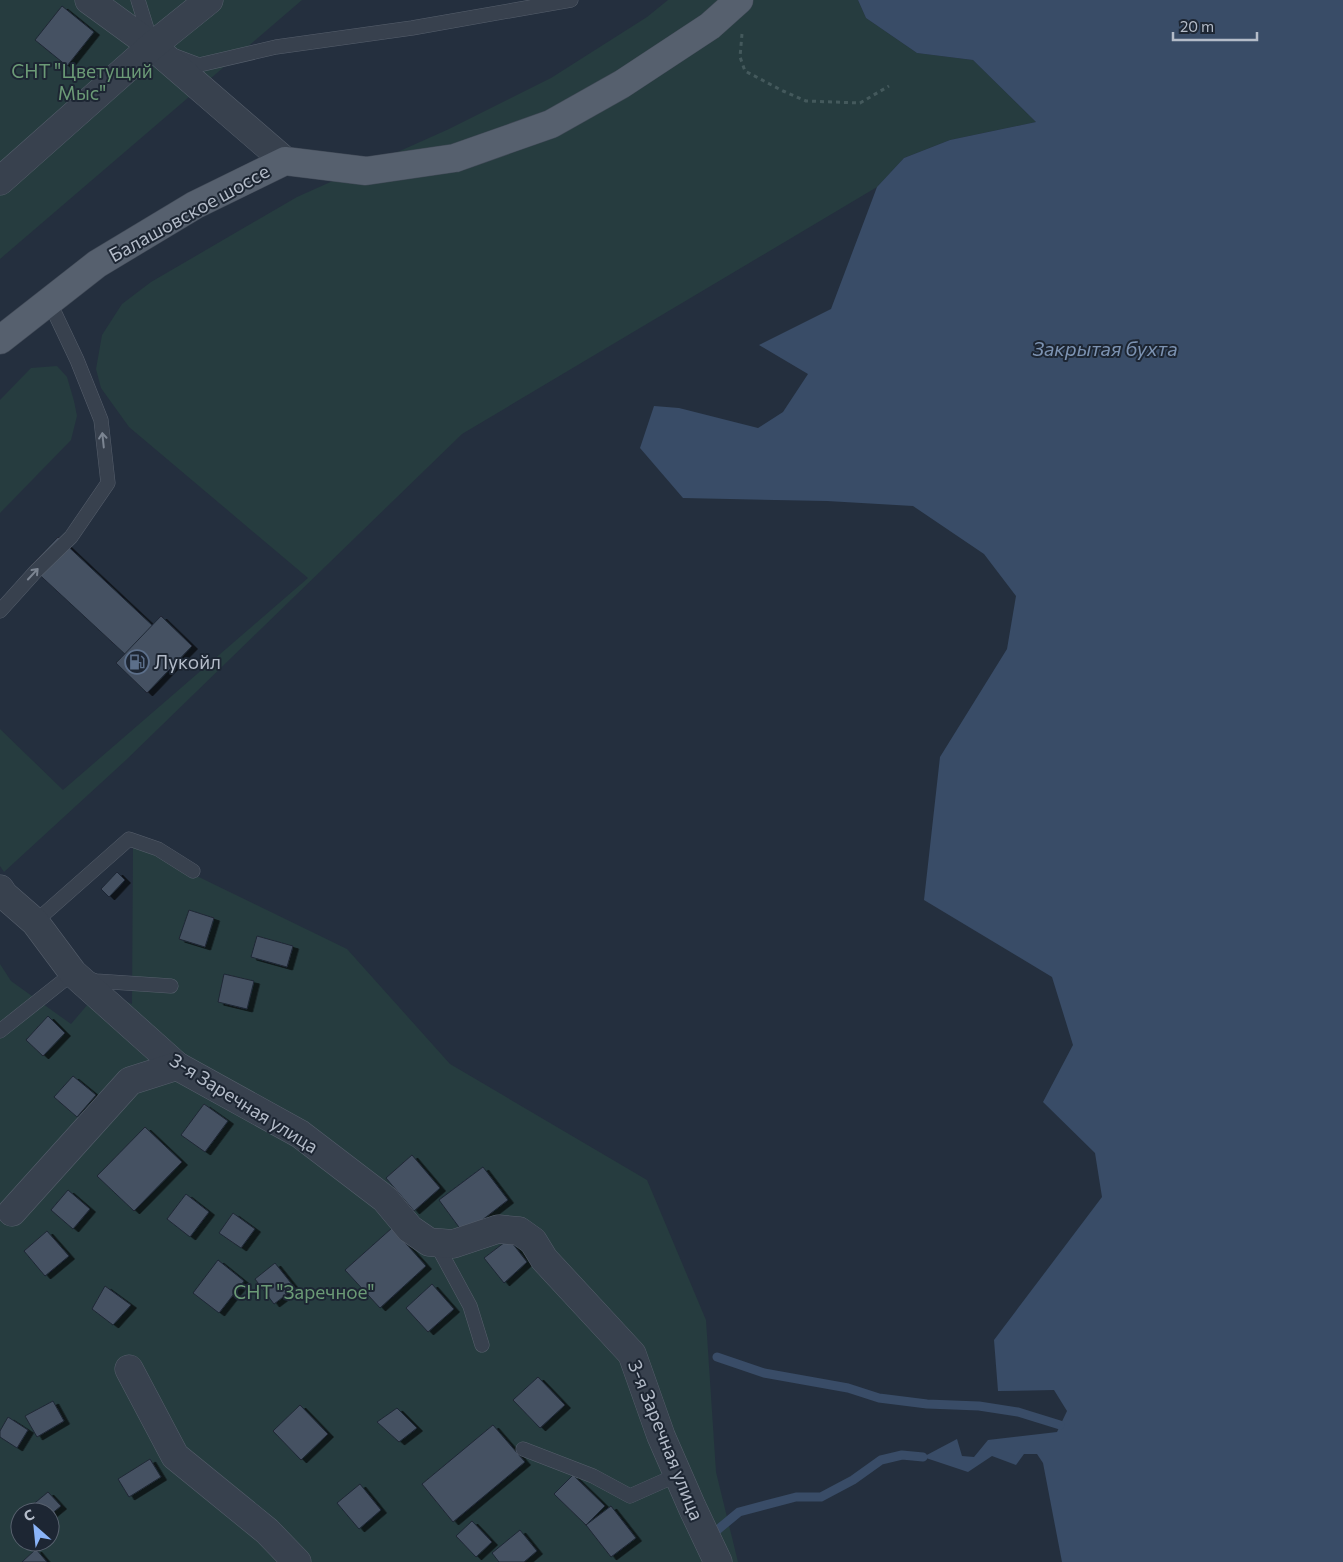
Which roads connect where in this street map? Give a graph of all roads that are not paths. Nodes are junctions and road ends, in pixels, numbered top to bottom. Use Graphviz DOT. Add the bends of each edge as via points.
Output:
graph roads {
  1 [pos="89,0"];
  2 [pos="138,0"];
  3 [pos="209,0"];
  4 [pos="571,0"];
  5 [pos="740,0"];
  6 [pos="152,46"];
  7 [pos="285,160"];
  8 [pos="0,181"];
  9 [pos="48,301"];
  10 [pos="0,340"];
  11 [pos="0,611"];
  12 [pos="193,871"];
  13 [pos="0,889"];
  14 [pos="35,922"];
  15 [pos="73,973"];
  16 [pos="171,986"];
  17 [pos="0,1031"];
  18 [pos="177,1066"];
  19 [pos="12,1212"];
  20 [pos="429,1242"];
  21 [pos="482,1345"];
  22 [pos="129,1369"];
  23 [pos="523,1449"];
  24 [pos="678,1475"];
  25 [pos="297,1562"];
  26 [pos="718,1562"];
  1 -- 6 [label="street"];
  2 -- 6 [label="lane"];
  3 -- 6 [label="street"];
  4 -- 6 [label="lane" via="412,28 276,47 199,65"];
  5 -- 7 [label="main road" via="710,26 614,88 550,124 455,158 366,171"];
  6 -- 7 [label="street"];
  6 -- 8 [label="street"];
  7 -- 9 [label="main road, Балашовское шоссе" via="195,205 97,264"];
  9 -- 10 [label="main road, Балашовское шоссе"];
  11 -- 9 [label="lane, one-way" via="71,537 108,483 101,420 78,360"];
  12 -- 14 [label="lane" via="158,849 129,839"];
  13 -- 14 [label="street, 3-я Заречная улица"];
  14 -- 15 [label="street, 3-я Заречная улица"];
  15 -- 16 [label="lane" via="96,981"];
  15 -- 17 [label="lane"];
  15 -- 18 [label="street, 3-я Заречная улица"];
  18 -- 19 [label="street" via="130,1081"];
  18 -- 20 [label="street, 3-я Заречная улица" via="300,1134 385,1200 410,1229"];
  20 -- 21 [label="lane" via="439,1249 470,1306"];
  20 -- 24 [label="street, 3-я Заречная улица" via="453,1244 498,1229 519,1231 533,1241 544,1259 632,1354"];
  22 -- 25 [label="street" via="174,1456 267,1531"];
  23 -- 24 [label="lane" via="593,1476 630,1496"];
  24 -- 26 [label="street, 3-я Заречная улица"];
}
